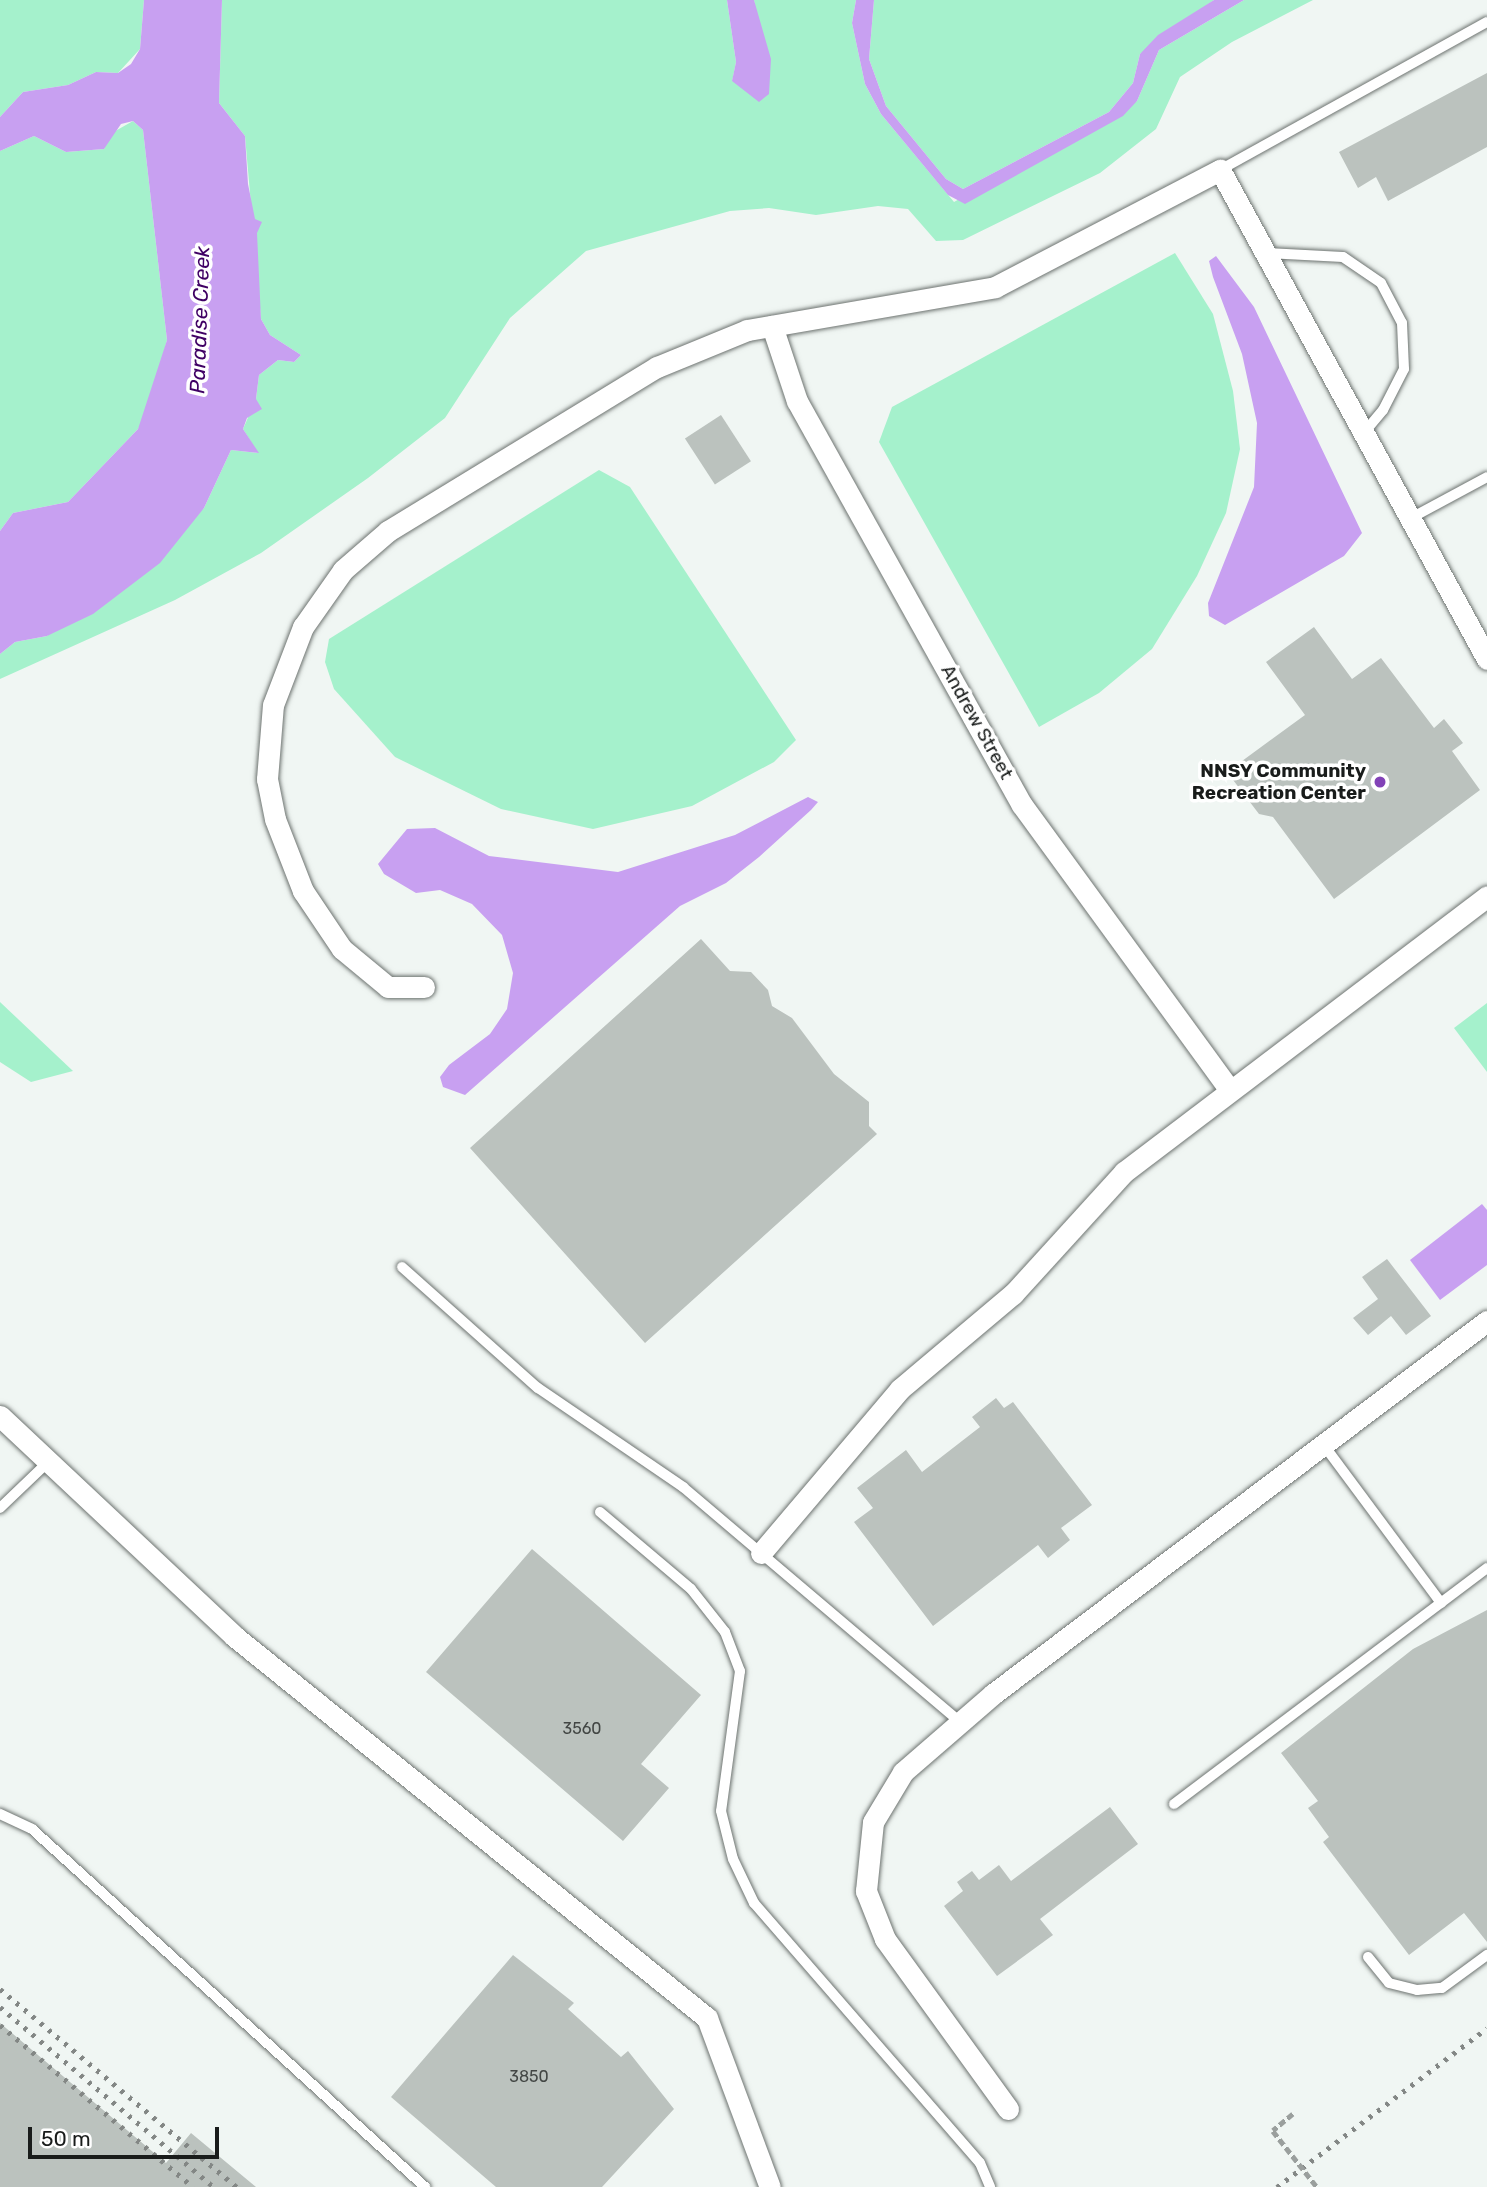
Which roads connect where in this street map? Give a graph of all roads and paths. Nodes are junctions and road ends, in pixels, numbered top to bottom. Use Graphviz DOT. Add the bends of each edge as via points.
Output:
graph roads {
  1 [pos="1487,22"];
  2 [pos="1220,170"];
  3 [pos="1267,253"];
  4 [pos="772,326"];
  5 [pos="1364,433"];
  6 [pos="1487,477"];
  7 [pos="1410,518"];
  8 [pos="1487,659"];
  9 [pos="1487,896"];
  10 [pos="424,987"];
  11 [pos="1230,1090"];
  12 [pos="402,1267"];
  13 [pos="1487,1321"];
  14 [pos="0,1416"];
  15 [pos="1323,1444"];
  16 [pos="48,1462"];
  17 [pos="0,1508"];
  18 [pos="600,1512"];
  19 [pos="761,1553"];
  20 [pos="1487,1567"];
  21 [pos="1441,1603"];
  22 [pos="959,1721"];
  23 [pos="1174,1804"];
  24 [pos="0,1814"];
  25 [pos="1487,1955"];
  26 [pos="1368,1957"];
  27 [pos="1008,2109"];
  28 [pos="1293,2115"];
  29 [pos="425,2187"];
  30 [pos="771,2187"];
  31 [pos="989,2187"];
  32 [pos="1317,2187"];
  1 -- 2 [label="lane"];
  2 -- 3 [label="street"];
  2 -- 4 [label="street" via="995,287"];
  3 -- 5 [label="street"];
  3 -- 5 [label="lane" via="1343,257 1381,283 1402,323 1404,369 1383,410"];
  4 -- 10 [label="street" via="710,343 657,367 388,531 343,570 303,627 276,695 268,741 267,779 285,851 303,891 342,949 388,987"];
  4 -- 11 [label="street, Andrew Street" via="797,401 1022,805"];
  5 -- 7 [label="street"];
  6 -- 7 [label="lane"];
  7 -- 8 [label="street"];
  9 -- 11 [label="street"];
  11 -- 19 [label="street" via="1124,1172 1013,1294 900,1389"];
  12 -- 19 [label="lane" via="538,1388 683,1487"];
  13 -- 15 [label="street"];
  14 -- 16 [label="street"];
  15 -- 21 [label="lane"];
  15 -- 22 [label="street"];
  16 -- 17 [label="lane"];
  16 -- 30 [label="street" via="234,1636 707,2018"];
  18 -- 31 [label="lane" via="691,1589 725,1632 740,1671 721,1811 733,1859 754,1903 980,2163"];
  19 -- 22 [label="lane"];
  20 -- 21 [label="lane"];
  21 -- 23 [label="lane"];
  22 -- 27 [label="street" via="903,1772 873,1822 866,1891 885,1939"];
  24 -- 29 [label="lane" via="32,1829"];
  25 -- 26 [label="lane" via="1442,1988 1417,1990 1389,1983"];
  28 -- 32 [label="path, bridge" via="1273,2131"];
}
